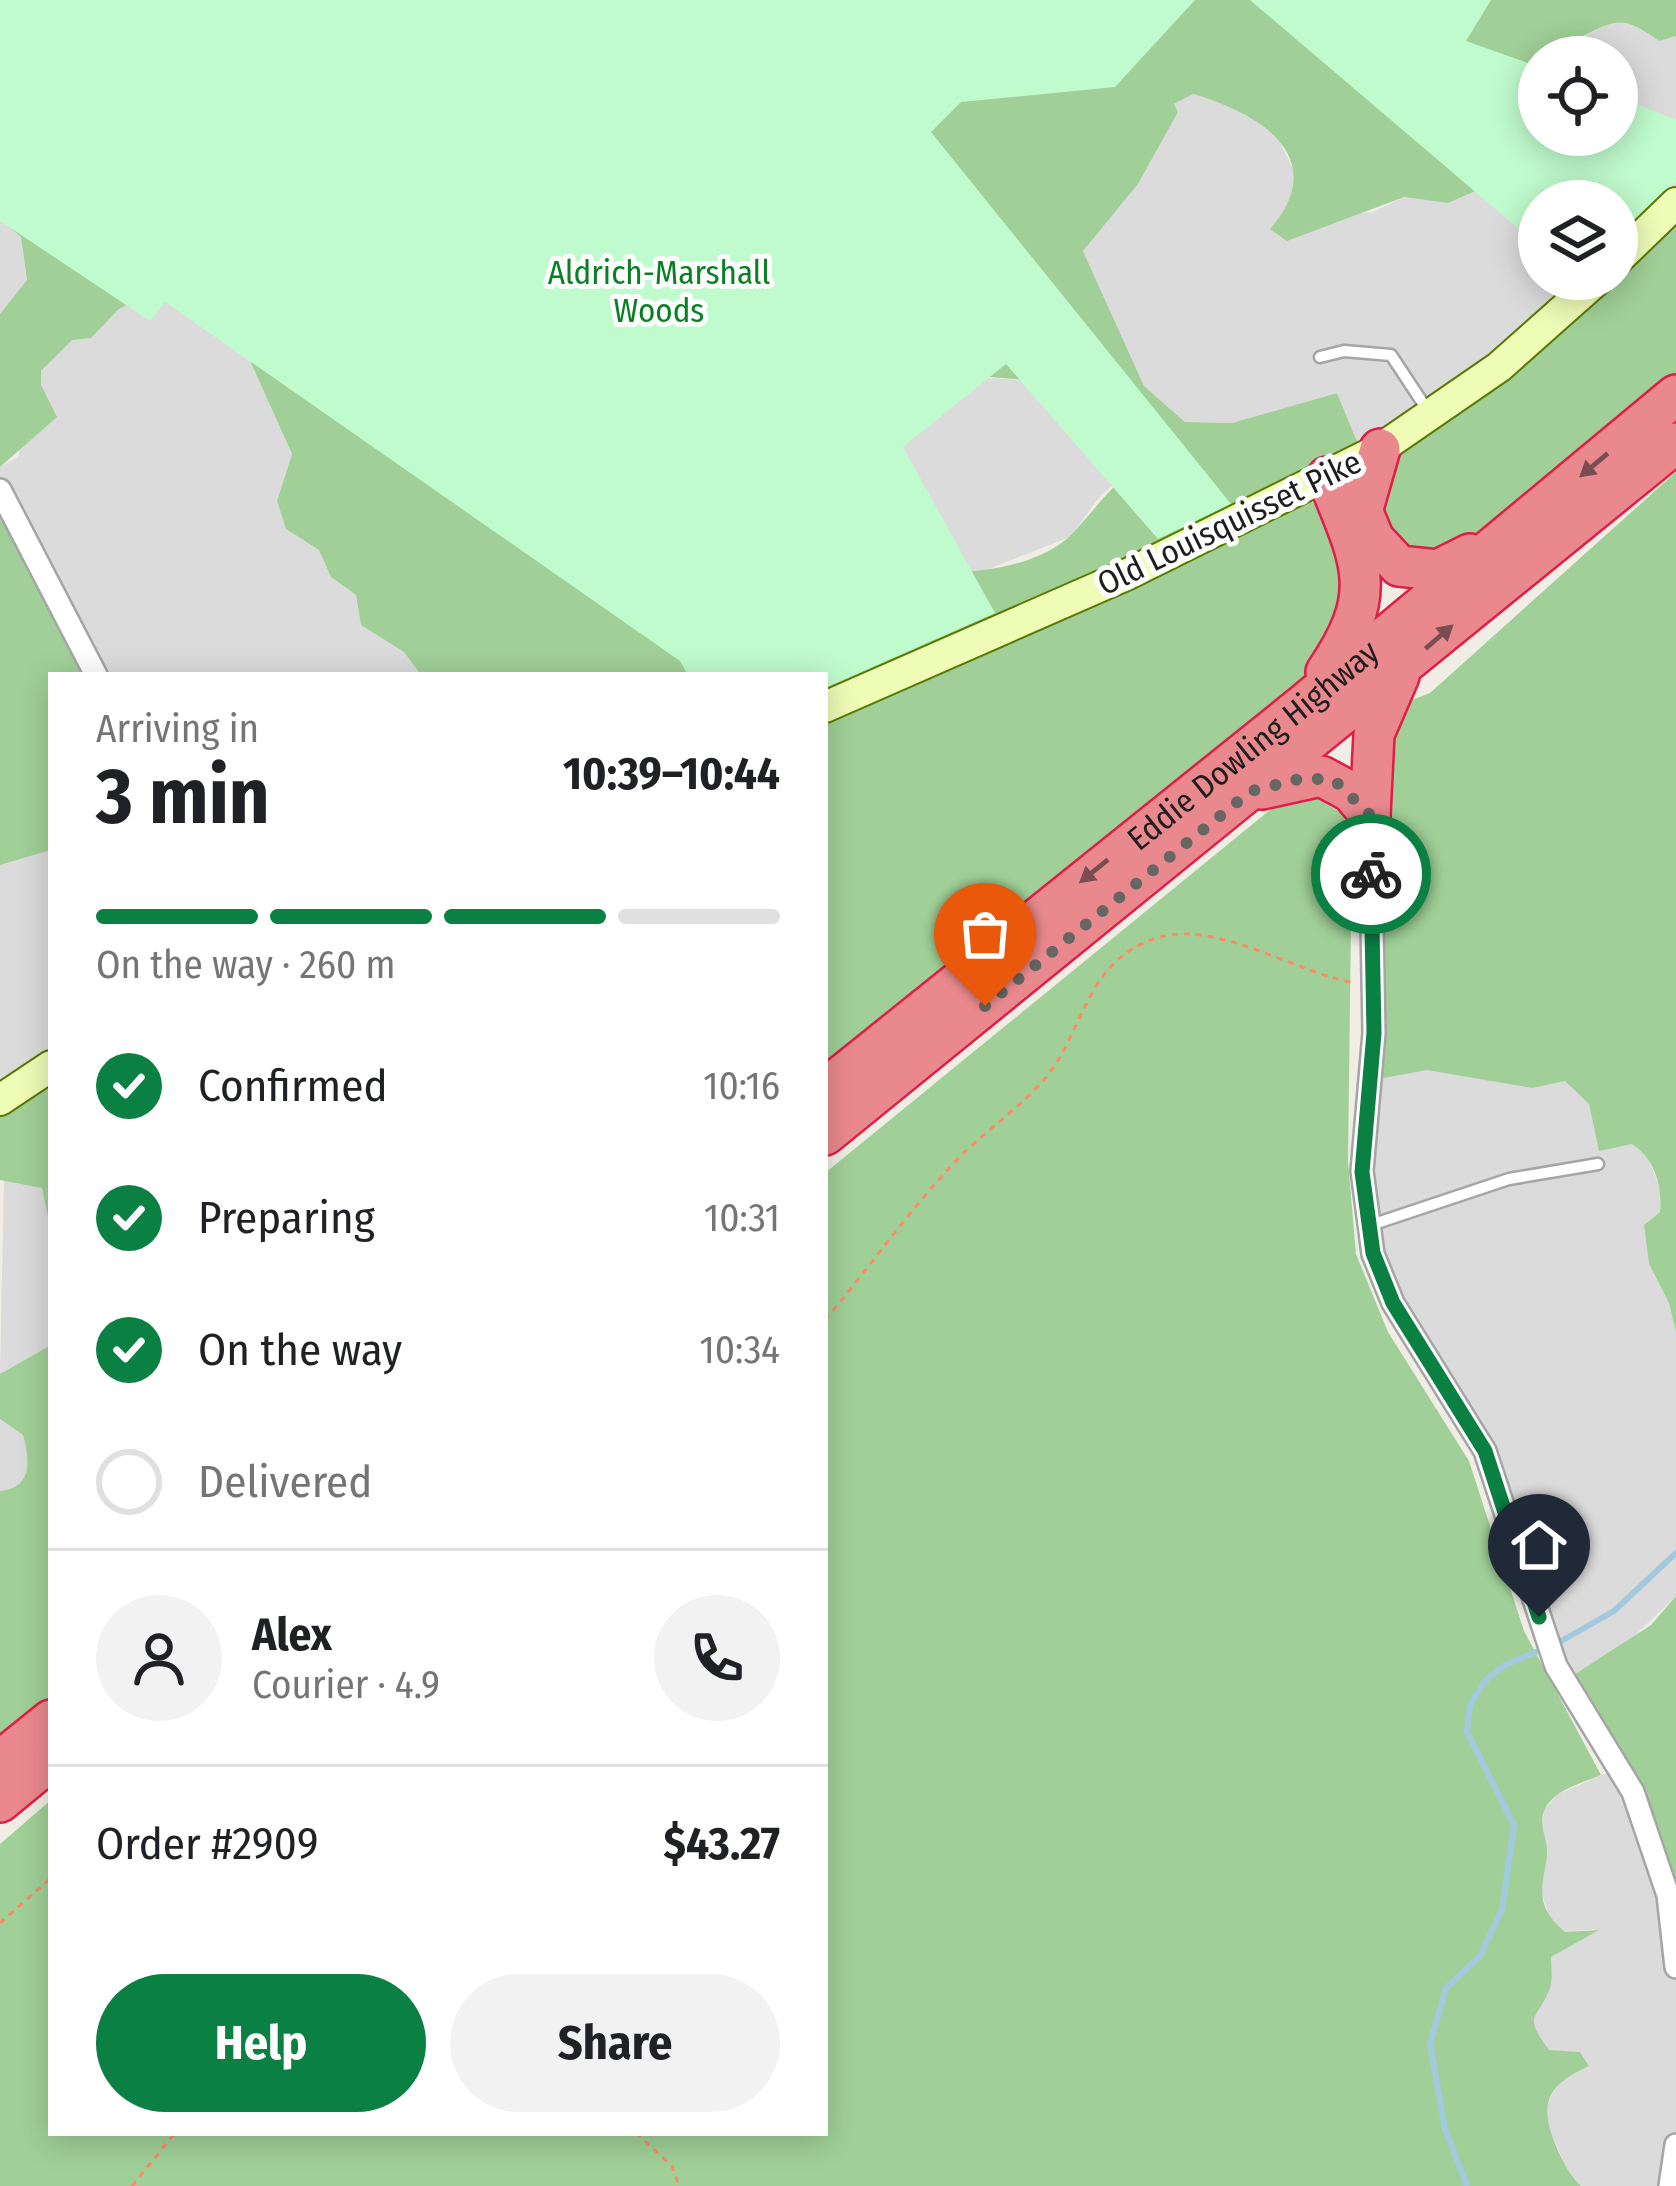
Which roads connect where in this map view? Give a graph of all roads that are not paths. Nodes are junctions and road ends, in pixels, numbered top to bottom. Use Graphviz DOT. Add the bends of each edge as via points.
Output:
graph roads {
  1 [pos="1676,203"];
  2 [pos="1638,240"];
  3 [pos="1574,300"];
  4 [pos="1320,357"];
  5 [pos="1676,395"];
  6 [pos="1432,417"];
  7 [pos="1676,443"];
  8 [pos="1351,464"];
  9 [pos="0,490"];
  10 [pos="1513,534"];
  11 [pos="1402,670"];
  12 [pos="94,672"];
  13 [pos="1303,705"];
  14 [pos="828,706"];
  15 [pos="1251,791"];
  16 [pos="1370,815"];
  17 [pos="48,1068"];
  18 [pos="828,1087"];
  19 [pos="0,1100"];
  20 [pos="828,1133"];
  21 [pos="1598,1164"];
  22 [pos="1368,1226"];
  23 [pos="48,1722"];
  24 [pos="0,1761"];
  25 [pos="48,1762"];
  26 [pos="0,1802"];
  27 [pos="1676,1966"];
  28 [pos="1676,2145"];
  29 [pos="1670,2186"];
  1 -- 2 [label="street"];
  3 -- 6 [label="street, Old Louisquisset Pike"];
  4 -- 6 [label="lane" via="1391,355"];
  5 -- 10 [label="highway, Eddie Dowling Highway, one-way"];
  6 -- 8 [label="street, Old Louisquisset Pike"];
  11 -- 7 [label="highway, Eddie Dowling Highway, one-way"];
  8 -- 10 [label="highway" via="1363,512 1386,555 1417,572"];
  8 -- 13 [label="highway" via="1363,598 1351,637"];
  8 -- 14 [label="street, Old Louisquisset Pike"];
  9 -- 12 [label="street"];
  10 -- 13 [label="highway, Eddie Dowling Highway"];
  11 -- 15 [label="highway, Eddie Dowling Highway"];
  11 -- 16 [label="highway" via="1374,734"];
  13 -- 18 [label="highway, Eddie Dowling Highway, one-way"];
  15 -- 16 [label="highway" via="1321,776 1351,792"];
  15 -- 20 [label="highway, Eddie Dowling Highway"];
  16 -- 22 [label="street" via="1374,987 1362,1172"];
  17 -- 19 [label="street"];
  21 -- 22 [label="lane" via="1509,1179"];
  22 -- 27 [label="street" via="1393,1303 1485,1451 1556,1666 1634,1792 1668,1895"];
  23 -- 24 [label="highway"];
  25 -- 26 [label="highway"];
  28 -- 29 [label="street"];
}
